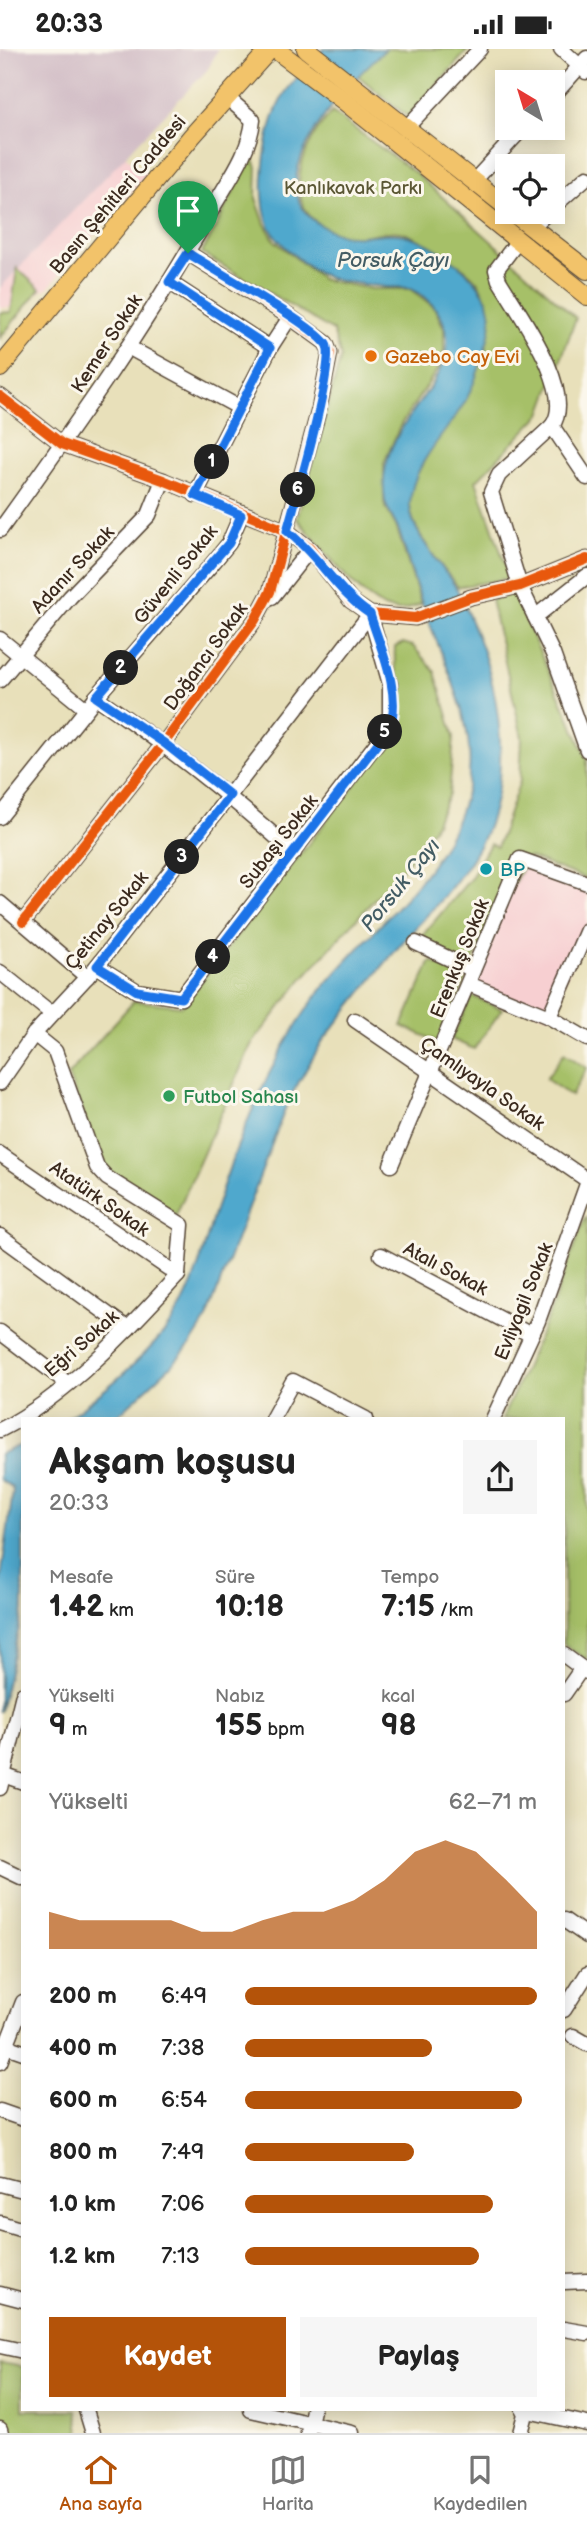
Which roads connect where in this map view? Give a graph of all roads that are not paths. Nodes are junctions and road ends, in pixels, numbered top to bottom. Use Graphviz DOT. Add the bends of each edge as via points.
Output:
graph roads {
  1 [pos="272,49"];
  2 [pos="480,49"];
  3 [pos="561,49"];
  4 [pos="308,50"];
  5 [pos="255,66"];
  6 [pos="585,66"];
  7 [pos="565,85"];
  8 [pos="349,93"];
  9 [pos="230,100"];
  10 [pos="407,127"];
  11 [pos="192,136"];
  12 [pos="512,140"];
  13 [pos="587,177"];
  14 [pos="473,182"];
  15 [pos="565,196"];
  16 [pos="495,198"];
  17 [pos="528,224"];
  18 [pos="535,224"];
  19 [pos="532,227"];
  20 [pos="518,241"];
  21 [pos="188,253"];
  22 [pos="587,270"];
  23 [pos="169,282"];
  24 [pos="587,296"];
  25 [pos="290,317"];
  26 [pos="128,347"];
  27 [pos="270,348"];
  28 [pos="0,368"];
  29 [pos="0,396"];
  30 [pos="240,408"];
  31 [pos="552,426"];
  32 [pos="62,444"];
  33 [pos="587,478"];
  34 [pos="163,481"];
  35 [pos="195,495"];
  36 [pos="241,515"];
  37 [pos="0,530"];
  38 [pos="287,531"];
  39 [pos="310,549"];
  40 [pos="587,559"];
  41 [pos="587,576"];
  42 [pos="520,586"];
  43 [pos="370,614"];
  44 [pos="535,617"];
  45 [pos="255,619"];
  46 [pos="0,639"];
  47 [pos="20,655"];
  48 [pos="0,680"];
  49 [pos="96,697"];
  50 [pos="86,709"];
  51 [pos="164,743"];
  52 [pos="586,748"];
  53 [pos="230,795"];
  54 [pos="0,817"];
  55 [pos="293,853"];
  56 [pos="587,883"];
  57 [pos="0,903"];
  58 [pos="23,922"];
  59 [pos="587,930"];
  60 [pos="416,943"];
  61 [pos="92,971"];
  62 [pos="0,972"];
  63 [pos="471,977"];
  64 [pos="51,1013"];
  65 [pos="549,1017"];
  66 [pos="355,1020"];
  67 [pos="33,1034"];
  68 [pos="587,1039"];
  69 [pos="433,1071"];
  70 [pos="1,1080"];
  71 [pos="0,1154"];
  72 [pos="391,1165"];
  73 [pos="585,1196"];
  74 [pos="0,1236"];
  75 [pos="381,1255"];
  76 [pos="178,1275"];
  77 [pos="128,1329"];
  78 [pos="0,1332"];
  79 [pos="531,1335"];
  80 [pos="67,1383"];
  81 [pos="273,1417"];
  82 [pos="362,1417"];
  83 [pos="494,1417"];
  84 [pos="2,1425"];
  85 [pos="565,1656"];
  86 [pos="584,1670"];
  87 [pos="565,1693"];
  88 [pos="21,1702"];
  89 [pos="1,1782"];
  90 [pos="21,1782"];
  91 [pos="0,1867"];
  92 [pos="21,1877"];
  93 [pos="565,1921"];
  94 [pos="587,1936"];
  95 [pos="587,1975"];
  96 [pos="21,2007"];
  97 [pos="565,2008"];
  98 [pos="573,2036"];
  99 [pos="587,2044"];
  100 [pos="6,2046"];
  101 [pos="21,2051"];
  102 [pos="0,2062"];
  103 [pos="0,2111"];
  104 [pos="21,2118"];
  105 [pos="0,2183"];
  106 [pos="21,2189"];
  107 [pos="0,2223"];
  108 [pos="21,2229"];
  109 [pos="587,2281"];
  110 [pos="565,2282"];
  111 [pos="0,2294"];
  112 [pos="21,2299"];
  113 [pos="565,2329"];
  114 [pos="587,2333"];
  115 [pos="0,2346"];
  116 [pos="21,2351"];
  117 [pos="86,2411"];
  118 [pos="256,2411"];
  119 [pos="525,2411"];
  120 [pos="529,2411"];
  121 [pos="311,2422"];
  122 [pos="587,2424"];
  123 [pos="93,2433"];
  124 [pos="352,2433"];
  125 [pos="520,2433"];
  1 -- 5 [label="main road, Basın Şehitleri Caddesi"];
  1 -- 8 [label="main road"];
  2 -- 10 [label="street"];
  3 -- 6 [label="street"];
  4 -- 8 [label="main road"];
  5 -- 9 [label="main road"];
  5 -- 11 [label="main road, Basın Şehitleri Caddesi"];
  6 -- 7 [label="street"];
  8 -- 10 [label="main road"];
  8 -- 20 [label="main road"];
  9 -- 11 [label="main road" via="206,128"];
  9 -- 21 [label="street, Kemer Sokak" via="253,120 252,133"];
  10 -- 14 [label="main road"];
  11 -- 28 [label="main road, Basın Şehitleri Caddesi"];
  12 -- 14 [label="street"];
  13 -- 15 [label="street"];
  14 -- 16 [label="main road"];
  17 -- 19 [label="main road"];
  18 -- 19 [label="street"];
  19 -- 22 [label="main road"];
  20 -- 24 [label="main road"];
  20 -- 31 [label="street" via="496,270 559,393 557,420"];
  21 -- 23 [label="street, Kemer Sokak"];
  21 -- 25 [label="street"];
  23 -- 26 [label="street, Kemer Sokak"];
  23 -- 27 [label="street"];
  25 -- 27 [label="street"];
  25 -- 38 [label="street, Doğancı Sokak" via="326,343 330,353"];
  26 -- 30 [label="street"];
  26 -- 32 [label="street, Kemer Sokak"];
  27 -- 30 [label="street"];
  29 -- 32 [label="street"];
  30 -- 35 [label="street"];
  31 -- 33 [label="street"];
  31 -- 42 [label="street" via="499,475 491,492"];
  32 -- 34 [label="street"];
  32 -- 37 [label="street, Kemer Sokak"];
  34 -- 35 [label="street"];
  34 -- 47 [label="street, Adanır Sokak" via="149,515"];
  35 -- 36 [label="street"];
  36 -- 38 [label="street"];
  36 -- 49 [label="street, Güvenli Sokak" via="229,543"];
  38 -- 39 [label="street"];
  38 -- 45 [label="street, Doğancı Sokak" via="270,592"];
  39 -- 43 [label="street" via="351,601"];
  39 -- 45 [label="street"];
  40 -- 42 [label="street"];
  41 -- 44 [label="street"];
  42 -- 43 [label="street" via="471,597 415,618"];
  42 -- 44 [label="street"];
  43 -- 53 [label="street, Çetinay Sokak"];
  43 -- 55 [label="street, Subaşı Sokak" via="390,684 390,726"];
  44 -- 52 [label="street"];
  45 -- 51 [label="street, Doğancı Sokak"];
  46 -- 47 [label="street"];
  47 -- 48 [label="street, Adanır Sokak"];
  47 -- 50 [label="street"];
  49 -- 50 [label="street, Güvenli Sokak"];
  49 -- 51 [label="street"];
  50 -- 54 [label="street, Güvenli Sokak"];
  51 -- 53 [label="street"];
  51 -- 58 [label="street, Doğancı Sokak"];
  53 -- 55 [label="street"];
  53 -- 61 [label="street, Çetinay Sokak"];
  55 -- 61 [label="street, Subaşı Sokak" via="181,998 137,991"];
  56 -- 63 [label="street, Erenkuş Sokak" via="520,859"];
  57 -- 58 [label="street"];
  58 -- 61 [label="street"];
  59 -- 65 [label="street"];
  60 -- 63 [label="street"];
  61 -- 64 [label="street, Çetinay Sokak"];
  62 -- 64 [label="street"];
  63 -- 65 [label="street"];
  63 -- 69 [label="street, Erenkuş Sokak"];
  64 -- 67 [label="street, Çetinay Sokak"];
  65 -- 68 [label="street"];
  66 -- 69 [label="street, Çamlıyayla Sokak"];
  67 -- 70 [label="street, Çetinay Sokak"];
  67 -- 76 [label="street" via="55,1051 97,1167 182,1226"];
  69 -- 72 [label="street, Erenkuş Sokak"];
  69 -- 73 [label="street, Çamlıyayla Sokak"];
  71 -- 76 [label="street, Atatürk Sokak"];
  73 -- 79 [label="street, Evliyagil Sokak"];
  74 -- 77 [label="street"];
  75 -- 79 [label="street, Atalı Sokak"];
  76 -- 77 [label="street, Eğri Sokak"];
  77 -- 80 [label="street, Eğri Sokak"];
  78 -- 80 [label="street"];
  79 -- 83 [label="street, Evliyagil Sokak"];
  80 -- 84 [label="street, Eğri Sokak"];
  81 -- 82 [label="street" via="293,1381"];
  85 -- 86 [label="street"];
  86 -- 87 [label="street"];
  88 -- 89 [label="street"];
  89 -- 90 [label="street"];
  91 -- 92 [label="street"];
  93 -- 94 [label="street"];
  95 -- 97 [label="street"];
  96 -- 100 [label="street"];
  98 -- 99 [label="street"];
  100 -- 101 [label="street"];
  100 -- 102 [label="street"];
  103 -- 104 [label="street"];
  105 -- 106 [label="street"];
  107 -- 108 [label="street"];
  109 -- 110 [label="street"];
  111 -- 112 [label="street"];
  113 -- 114 [label="street"];
  115 -- 116 [label="street"];
  117 -- 123 [label="street"];
  118 -- 121 [label="street"];
  119 -- 125 [label="street"];
  120 -- 122 [label="street"];
  121 -- 124 [label="street"];
}
